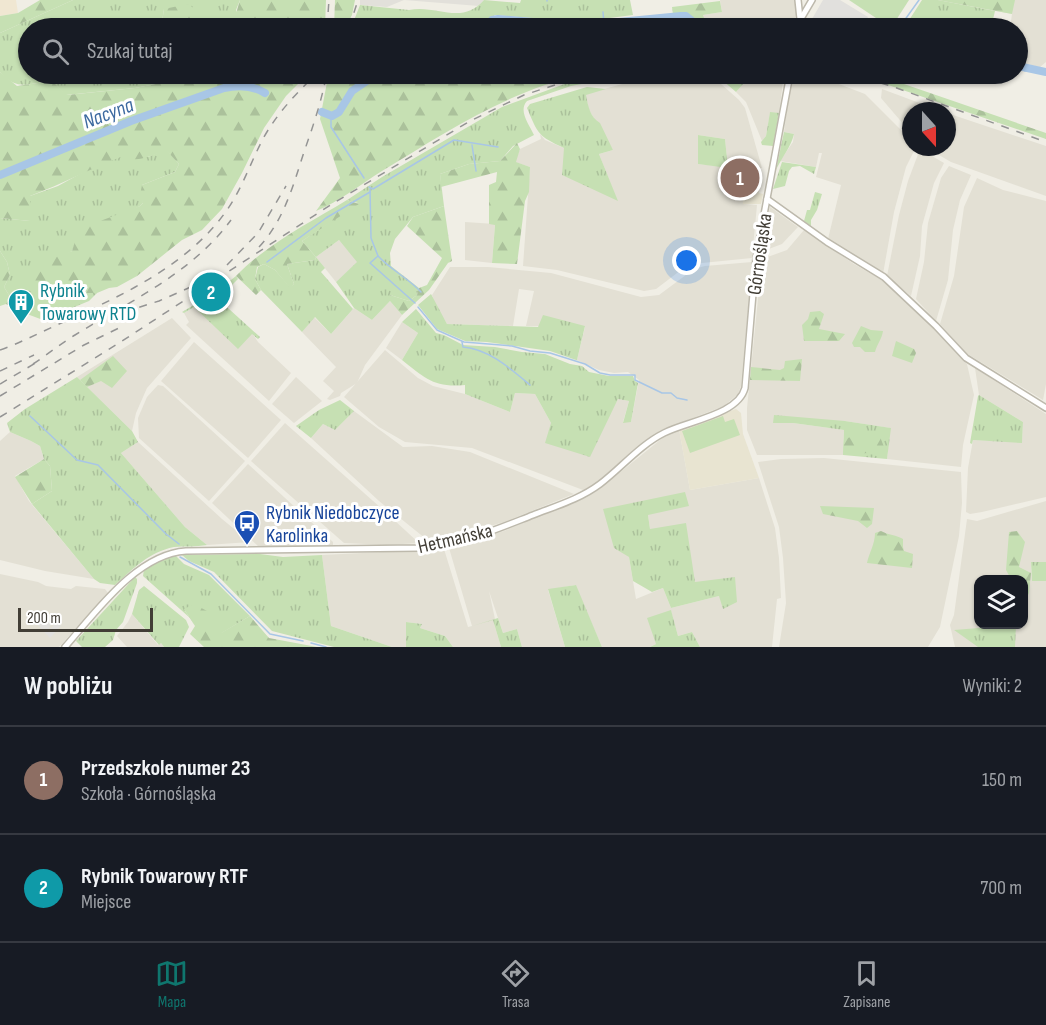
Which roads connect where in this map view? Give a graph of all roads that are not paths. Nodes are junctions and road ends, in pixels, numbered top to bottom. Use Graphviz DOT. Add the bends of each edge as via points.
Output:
graph roads {
  1 [pos="798,0"];
  2 [pos="809,2"];
  3 [pos="799,18"];
  4 [pos="803,18"];
  5 [pos="788,84"];
  6 [pos="766,199"];
  7 [pos="740,399"];
  8 [pos="1046,408"];
  9 [pos="65,647"];
  1 -- 2 [label="street" via="804,6"];
  1 -- 3 [label="street"];
  2 -- 4 [label="street"];
  5 -- 6 [label="street, Górnośląska"];
  6 -- 7 [label="street, Górnośląska" via="756,258 745,388"];
  6 -- 8 [label="street" via="884,277 966,358"];
  7 -- 9 [label="street, Hetmańska" via="729,408 663,433 576,498 448,544 419,548 186,551 160,557 136,571"];
}
